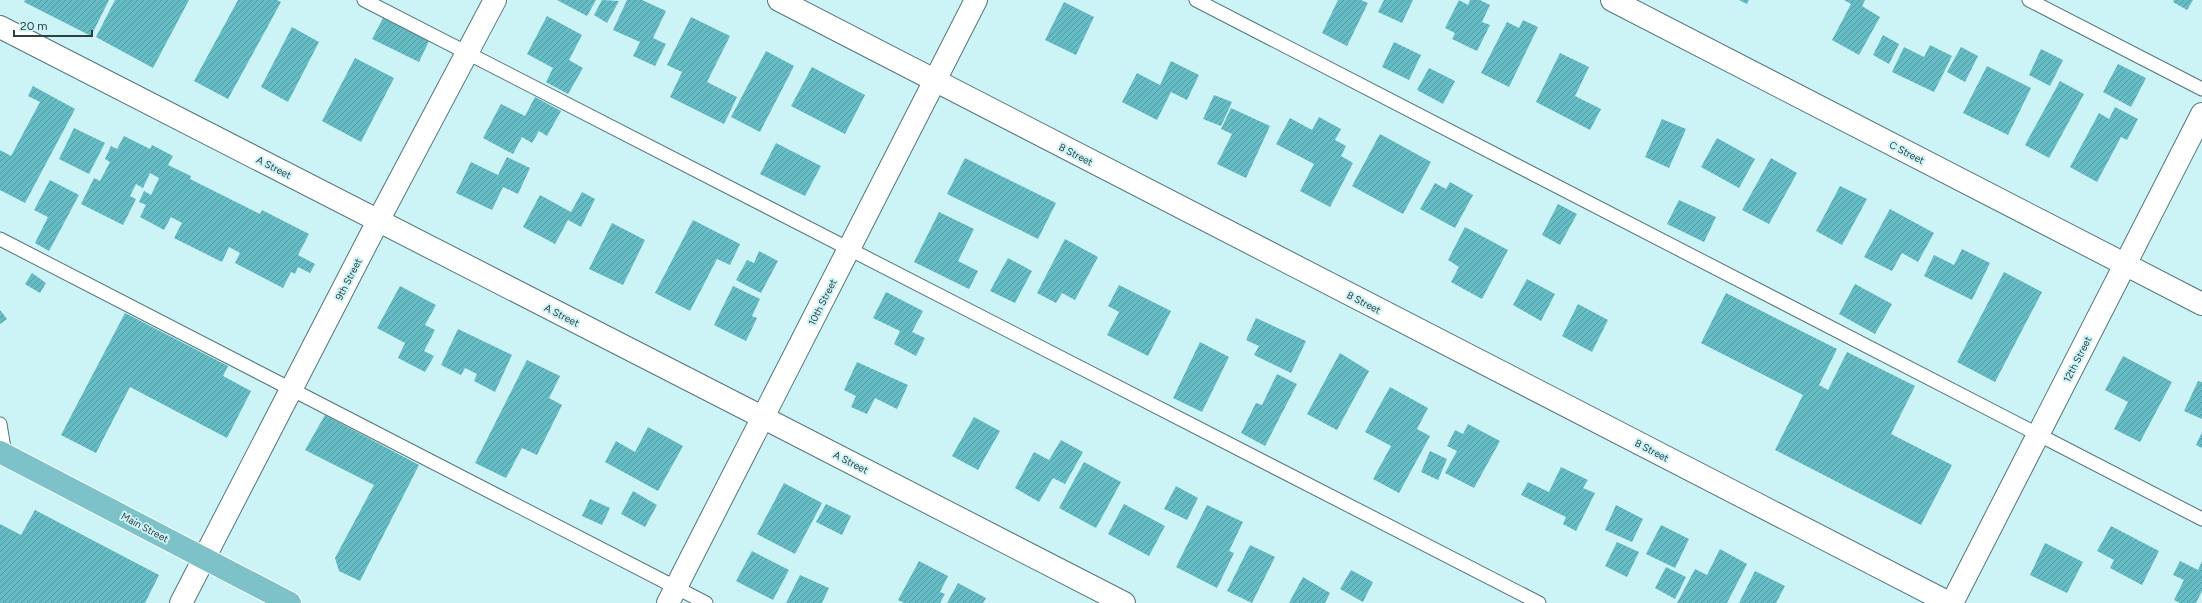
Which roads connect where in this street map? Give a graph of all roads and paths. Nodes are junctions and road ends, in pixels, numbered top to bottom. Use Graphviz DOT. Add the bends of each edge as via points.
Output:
graph roads {
  1 [pos="364,0"];
  2 [pos="495,0"];
  3 [pos="779,0"];
  4 [pos="976,0"];
  5 [pos="1196,0"];
  6 [pos="1612,0"];
  7 [pos="2029,0"];
  8 [pos="0,27"];
  9 [pos="467,53"];
  10 [pos="935,81"];
  11 [pos="2202,89"];
  12 [pos="2202,114"];
  13 [pos="378,221"];
  14 [pos="0,238"];
  15 [pos="849,250"];
  16 [pos="2125,265"];
  17 [pos="2202,304"];
  18 [pos="291,390"];
  19 [pos="762,417"];
  20 [pos="0,424"];
  21 [pos="2038,434"];
  22 [pos="3,453"];
  23 [pos="2202,519"];
  24 [pos="204,558"];
  25 [pos="672,595"];
  26 [pos="181,603"];
  27 [pos="290,603"];
  28 [pos="706,603"];
  29 [pos="1124,603"];
  30 [pos="1539,603"];
  31 [pos="1949,603"];
  32 [pos="1952,603"];
  1 -- 9 [label="lane"];
  2 -- 9 [label="street, 9th Street"];
  3 -- 10 [label="street, B Street"];
  4 -- 10 [label="street, 10th Street"];
  5 -- 21 [label="lane"];
  6 -- 16 [label="street, C Street"];
  7 -- 11 [label="lane"];
  8 -- 13 [label="street, A Street"];
  9 -- 13 [label="street, 9th Street"];
  9 -- 15 [label="lane"];
  10 -- 15 [label="street, 10th Street"];
  10 -- 31 [label="street, B Street"];
  12 -- 16 [label="street, 12th Street"];
  13 -- 18 [label="street, 9th Street"];
  13 -- 19 [label="street, A Street"];
  14 -- 18 [label="lane"];
  15 -- 19 [label="street, 10th Street"];
  15 -- 30 [label="lane"];
  16 -- 17 [label="street, C Street"];
  16 -- 21 [label="street, 12th Street"];
  18 -- 24 [label="street, 9th Street"];
  18 -- 25 [label="lane"];
  19 -- 25 [label="street, 10th Street"];
  19 -- 29 [label="street, A Street"];
  20 -- 22 [label="lane"];
  21 -- 23 [label="lane"];
  21 -- 32 [label="street, 12th Street"];
  22 -- 24 [label="main road, Main Street"];
  24 -- 26 [label="street, 9th Street"];
  24 -- 27 [label="main road, Main Street"];
  25 -- 28 [label="lane"];
}
